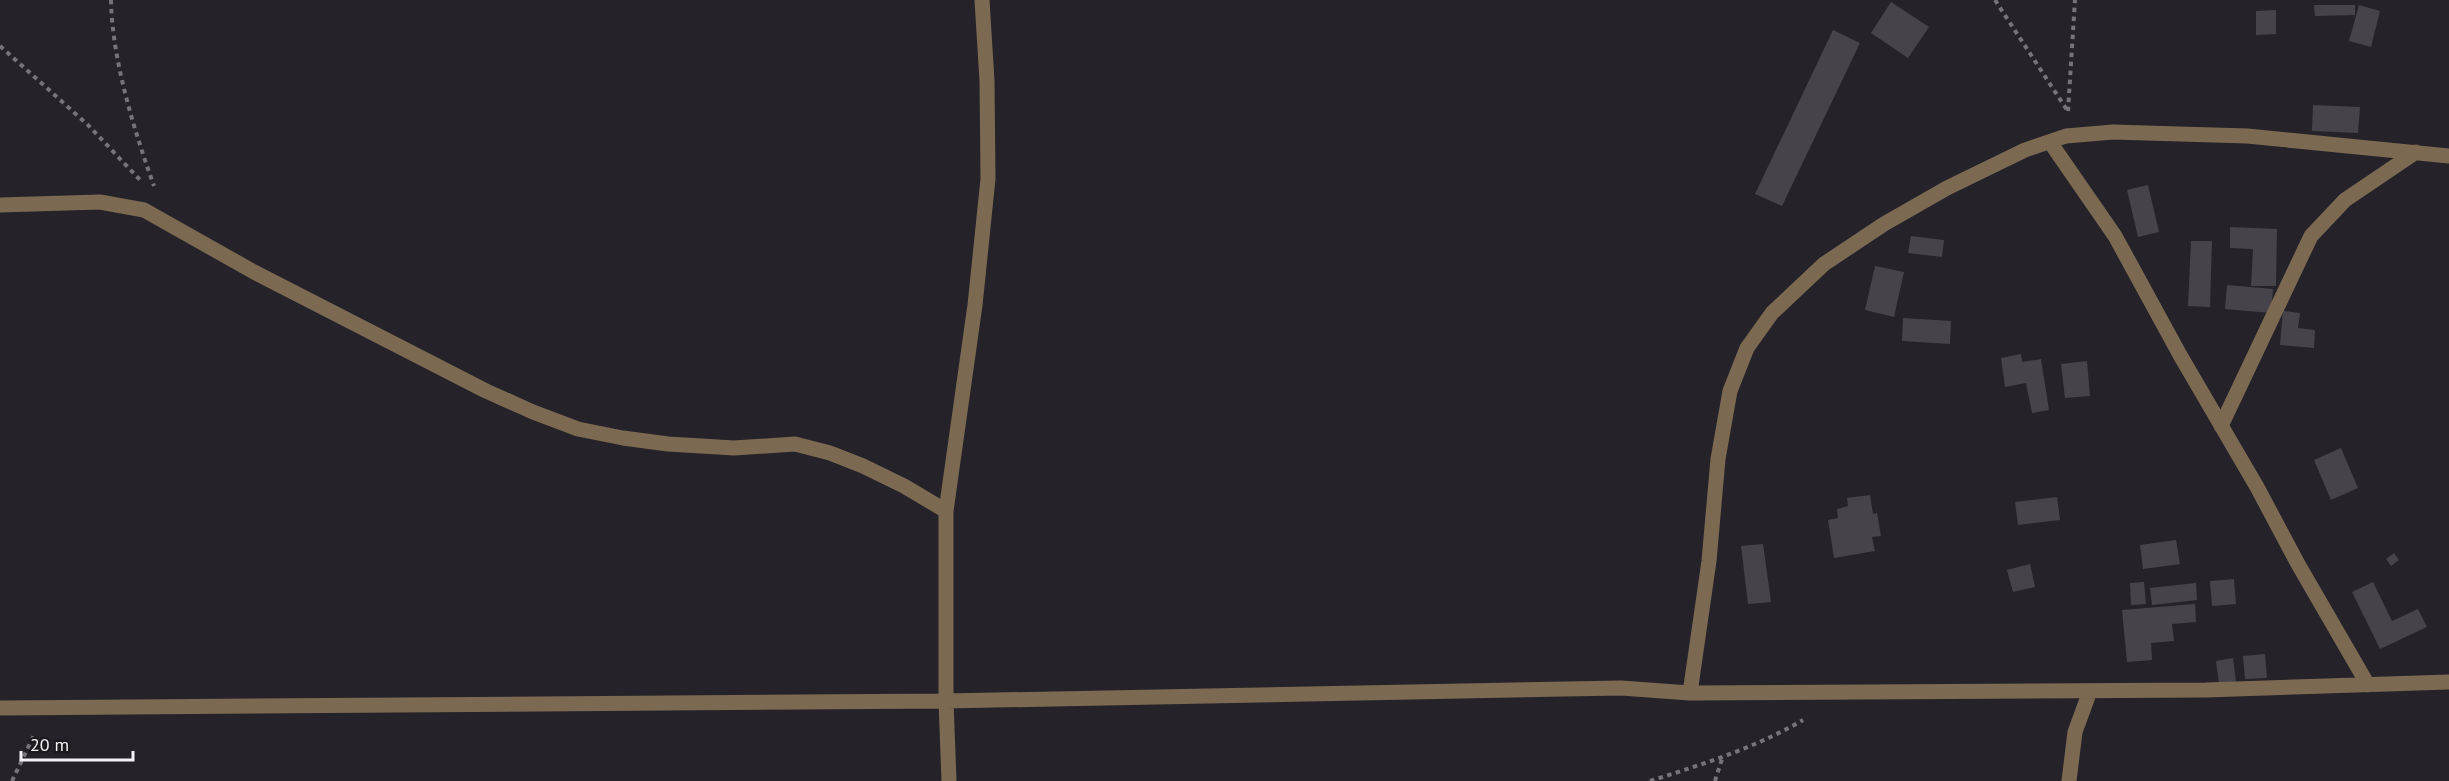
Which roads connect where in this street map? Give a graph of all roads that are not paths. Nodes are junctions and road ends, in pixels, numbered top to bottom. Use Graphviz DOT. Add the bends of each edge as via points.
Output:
graph roads {
  1 [pos="982,0"];
  2 [pos="2050,142"];
  3 [pos="2416,152"];
  4 [pos="2449,156"];
  5 [pos="0,206"];
  6 [pos="2221,426"];
  7 [pos="946,511"];
  8 [pos="2449,681"];
  9 [pos="2368,685"];
  10 [pos="2090,691"];
  11 [pos="1690,693"];
  12 [pos="946,701"];
  13 [pos="0,708"];
  14 [pos="949,781"];
  15 [pos="2069,781"];
  1 -- 7 [label="street" via="988,179"];
  2 -- 3 [label="street" via="2066,136 2113,132 2247,136"];
  2 -- 6 [label="street" via="2115,236"];
  2 -- 11 [label="street" via="1947,188 1824,264 1772,313 1747,348 1730,391 1718,459 1709,561"];
  3 -- 4 [label="street"];
  3 -- 6 [label="street" via="2345,200 2311,236"];
  5 -- 7 [label="street" via="100,202 144,210 254,272 486,391 569,425 668,444 734,448 795,444 864,466"];
  6 -- 9 [label="street"];
  7 -- 12 [label="street"];
  8 -- 9 [label="street"];
  9 -- 10 [label="street"];
  10 -- 11 [label="street"];
  10 -- 15 [label="street" via="2075,732"];
  11 -- 12 [label="street" via="1621,688"];
  12 -- 13 [label="street"];
  12 -- 14 [label="street"];
}
